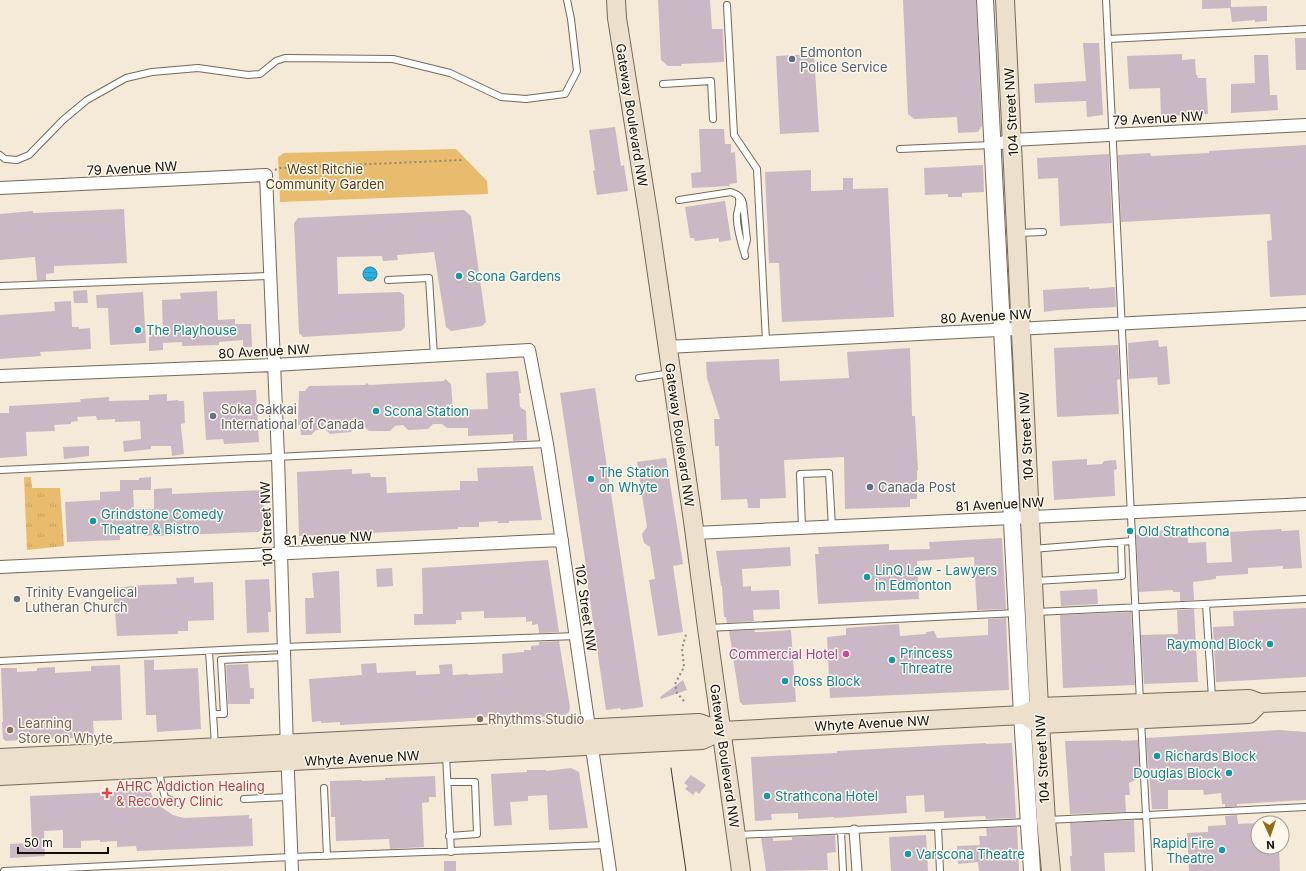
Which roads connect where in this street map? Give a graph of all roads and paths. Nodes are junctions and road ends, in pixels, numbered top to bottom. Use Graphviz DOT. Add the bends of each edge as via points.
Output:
graph roads {
  1 [pos="567,0"];
  2 [pos="616,0"];
  3 [pos="985,0"];
  4 [pos="1005,0"];
  5 [pos="1106,0"];
  6 [pos="727,5"];
  7 [pos="1306,29"];
  8 [pos="1108,39"];
  9 [pos="663,84"];
  10 [pos="713,119"];
  11 [pos="1306,125"];
  12 [pos="1113,134"];
  13 [pos="1012,140"];
  14 [pos="993,145"];
  15 [pos="900,149"];
  16 [pos="0,155"];
  17 [pos="463,160"];
  18 [pos="266,175"];
  19 [pos="0,188"];
  20 [pos="679,200"];
  21 [pos="1043,232"];
  22 [pos="1017,233"];
  23 [pos="745,254"];
  24 [pos="269,276"];
  25 [pos="388,280"];
  26 [pos="0,286"];
  27 [pos="1306,314"];
  28 [pos="1122,323"];
  29 [pos="1002,329"];
  30 [pos="1021,329"];
  31 [pos="766,341"];
  32 [pos="667,347"];
  33 [pos="529,350"];
  34 [pos="434,356"];
  35 [pos="274,365"];
  36 [pos="671,373"];
  37 [pos="0,376"];
  38 [pos="639,378"];
  39 [pos="547,444"];
  40 [pos="278,457"];
  41 [pos="0,470"];
  42 [pos="1306,504"];
  43 [pos="1131,512"];
  44 [pos="1021,517"];
  45 [pos="832,527"];
  46 [pos="802,528"];
  47 [pos="695,534"];
  48 [pos="562,540"];
  49 [pos="1132,541"];
  50 [pos="1121,542"];
  51 [pos="1032,549"];
  52 [pos="281,554"];
  53 [pos="1133,560"];
  54 [pos="1122,561"];
  55 [pos="0,567"];
  56 [pos="1033,581"];
  57 [pos="1306,599"];
  58 [pos="1206,604"];
  59 [pos="1136,608"];
  60 [pos="1026,613"];
  61 [pos="707,628"];
  62 [pos="686,634"];
  63 [pos="577,636"];
  64 [pos="209,650"];
  65 [pos="284,652"];
  66 [pos="0,661"];
  67 [pos="1212,700"];
  68 [pos="684,701"];
  69 [pos="1306,701"];
  70 [pos="1260,703"];
  71 [pos="1141,711"];
  72 [pos="213,714"];
  73 [pos="1022,715"];
  74 [pos="1040,715"];
  75 [pos="589,728"];
  76 [pos="721,731"];
  77 [pos="287,743"];
  78 [pos="215,746"];
  79 [pos="592,746"];
  80 [pos="446,754"];
  81 [pos="0,758"];
  82 [pos="287,761"];
  83 [pos="158,768"];
  84 [pos="0,776"];
  85 [pos="448,782"];
  86 [pos="324,788"];
  87 [pos="289,797"];
  88 [pos="244,799"];
  89 [pos="179,803"];
  90 [pos="1306,807"];
  91 [pos="1146,816"];
  92 [pos="1037,821"];
  93 [pos="938,826"];
  94 [pos="854,830"];
  95 [pos="840,831"];
  96 [pos="736,835"];
  97 [pos="449,836"];
  98 [pos="606,845"];
  99 [pos="451,852"];
  100 [pos="327,856"];
  101 [pos="291,858"];
  102 [pos="4,871"];
  103 [pos="292,871"];
  104 [pos="610,871"];
  105 [pos="741,871"];
  106 [pos="843,871"];
  107 [pos="857,871"];
  108 [pos="940,871"];
  109 [pos="1032,871"];
  110 [pos="1051,871"];
  111 [pos="1149,871"];
  1 -- 16 [label="lane" via="577,71 565,94 526,99 501,97 450,73 393,59 285,58 276,61 260,74 248,75 198,68 176,69 126,78 87,100 63,120 29,155 17,160 5,159"];
  2 -- 32 [label="main road, Gateway Boulevard NW"];
  3 -- 14 [label="street, 104 Street NW"];
  4 -- 13 [label="main road, 104 Street NW"];
  5 -- 8 [label="lane"];
  6 -- 31 [label="lane" via="734,135 757,168"];
  7 -- 8 [label="lane"];
  8 -- 12 [label="lane"];
  9 -- 10 [label="lane" via="711,81"];
  11 -- 12 [label="street, 79 Avenue NW"];
  12 -- 13 [label="street, 79 Avenue NW"];
  12 -- 28 [label="lane"];
  13 -- 14 [label="street, 79 Avenue NW"];
  13 -- 22 [label="main road, 104 Street NW"];
  14 -- 15 [label="lane"];
  14 -- 29 [label="street, 104 Street NW"];
  17 -- 18 [label="path" via="279,168"];
  18 -- 19 [label="street, 79 Avenue NW"];
  18 -- 24 [label="street, 101 Street NW"];
  20 -- 23 [label="lane" via="731,192 738,195 743,200 747,240"];
  21 -- 22 [label="lane"];
  22 -- 30 [label="main road, 104 Street NW"];
  24 -- 26 [label="lane"];
  24 -- 35 [label="street, 101 Street NW"];
  25 -- 34 [label="lane" via="429,278"];
  27 -- 28 [label="street, 80 Avenue NW"];
  28 -- 30 [label="street, 80 Avenue NW"];
  28 -- 43 [label="lane"];
  29 -- 30 [label="street, 80 Avenue NW"];
  29 -- 31 [label="street, 80 Avenue NW"];
  29 -- 44 [label="street, 104 Street NW"];
  30 -- 44 [label="main road, 104 Street NW"];
  31 -- 32 [label="street, 80 Avenue NW"];
  32 -- 36 [label="main road, Gateway Boulevard NW"];
  33 -- 34 [label="street, 80 Avenue NW"];
  33 -- 39 [label="street, 102 Street NW"];
  34 -- 35 [label="street, 80 Avenue NW"];
  35 -- 37 [label="street, 80 Avenue NW"];
  35 -- 40 [label="street, 101 Street NW"];
  36 -- 38 [label="lane"];
  36 -- 47 [label="main road, Gateway Boulevard NW"];
  39 -- 40 [label="lane"];
  39 -- 48 [label="street, 102 Street NW"];
  40 -- 41 [label="lane"];
  40 -- 52 [label="street, 101 Street NW"];
  42 -- 43 [label="street, 81 Avenue NW"];
  43 -- 44 [label="street, 81 Avenue NW"];
  43 -- 49 [label="lane"];
  44 -- 45 [label="street, 81 Avenue NW"];
  44 -- 51 [label="main road, 104 Street NW"];
  44 -- 60 [label="street, 104 Street NW"];
  45 -- 46 [label="street, 81 Avenue NW"];
  45 -- 46 [label="lane" via="829,473 800,474"];
  46 -- 47 [label="street, 81 Avenue NW"];
  47 -- 61 [label="main road, Gateway Boulevard NW"];
  48 -- 52 [label="street, 81 Avenue NW"];
  48 -- 63 [label="street, 102 Street NW"];
  49 -- 50 [label="lane"];
  49 -- 53 [label="lane"];
  50 -- 51 [label="lane"];
  50 -- 54 [label="lane"];
  51 -- 56 [label="main road, 104 Street NW"];
  52 -- 55 [label="street, 81 Avenue NW"];
  52 -- 65 [label="street, 101 Street NW"];
  53 -- 54 [label="lane"];
  53 -- 59 [label="lane"];
  54 -- 56 [label="lane" via="1122,576"];
  56 -- 60 [label="main road, 104 Street NW"];
  57 -- 58 [label="lane"];
  58 -- 59 [label="lane"];
  58 -- 67 [label="lane"];
  59 -- 60 [label="lane"];
  59 -- 71 [label="lane"];
  60 -- 61 [label="lane"];
  60 -- 73 [label="street, 104 Street NW"];
  60 -- 74 [label="main road, 104 Street NW"];
  61 -- 76 [label="main road, Gateway Boulevard NW"];
  62 -- 68 [label="path" via="682,649 684,665 675,684 677,693"];
  63 -- 65 [label="lane"];
  63 -- 75 [label="street, 102 Street NW"];
  64 -- 65 [label="lane"];
  64 -- 66 [label="lane"];
  64 -- 72 [label="lane"];
  65 -- 72 [label="lane" via="221,660 224,714"];
  65 -- 77 [label="street, 101 Street NW"];
  67 -- 70 [label="main road, Whyte Avenue NW" via="1249,699"];
  67 -- 71 [label="main road, Whyte Avenue NW"];
  69 -- 70 [label="main road, Whyte Avenue NW"];
  70 -- 71 [label="main road, Whyte Avenue NW" via="1249,714"];
  71 -- 74 [label="main road, Whyte Avenue NW"];
  71 -- 91 [label="lane"];
  72 -- 78 [label="lane"];
  73 -- 74 [label="main road, Whyte Avenue NW"];
  73 -- 76 [label="main road, Whyte Avenue NW"];
  73 -- 92 [label="street, 104 Street NW"];
  74 -- 92 [label="main road, 104 Street NW"];
  75 -- 76 [label="main road, Whyte Avenue NW" via="700,723"];
  75 -- 77 [label="main road, Whyte Avenue NW"];
  75 -- 79 [label="street, 102 Street NW"];
  76 -- 79 [label="main road, Whyte Avenue NW" via="702,740"];
  76 -- 96 [label="main road, Gateway Boulevard NW"];
  77 -- 78 [label="main road, Whyte Avenue NW"];
  77 -- 82 [label="street, 101 Street NW"];
  78 -- 81 [label="main road, Whyte Avenue NW"];
  79 -- 80 [label="main road, Whyte Avenue NW"];
  79 -- 98 [label="street, 102 Street NW"];
  80 -- 82 [label="main road, Whyte Avenue NW"];
  80 -- 85 [label="lane"];
  82 -- 83 [label="main road, Whyte Avenue NW"];
  82 -- 87 [label="street, 101 Street NW"];
  83 -- 84 [label="main road, Whyte Avenue NW"];
  83 -- 89 [label="lane" via="165,798"];
  85 -- 97 [label="lane"];
  85 -- 97 [label="lane" via="475,782 477,834"];
  86 -- 100 [label="lane"];
  87 -- 88 [label="lane"];
  87 -- 101 [label="street, 101 Street NW"];
  90 -- 91 [label="lane"];
  91 -- 92 [label="lane"];
  91 -- 111 [label="lane"];
  92 -- 93 [label="lane"];
  92 -- 109 [label="street, 104 Street NW"];
  92 -- 110 [label="main road, 104 Street NW"];
  93 -- 94 [label="lane"];
  93 -- 108 [label="lane"];
  94 -- 95 [label="lane"];
  94 -- 107 [label="street"];
  95 -- 96 [label="lane"];
  95 -- 106 [label="lane"];
  96 -- 105 [label="main road, Gateway Boulevard NW"];
  97 -- 99 [label="lane"];
  98 -- 99 [label="lane"];
  98 -- 104 [label="street, 102 Street NW"];
  99 -- 100 [label="lane"];
  100 -- 101 [label="lane"];
  101 -- 102 [label="lane"];
  101 -- 103 [label="street, 101 Street NW"];
}
